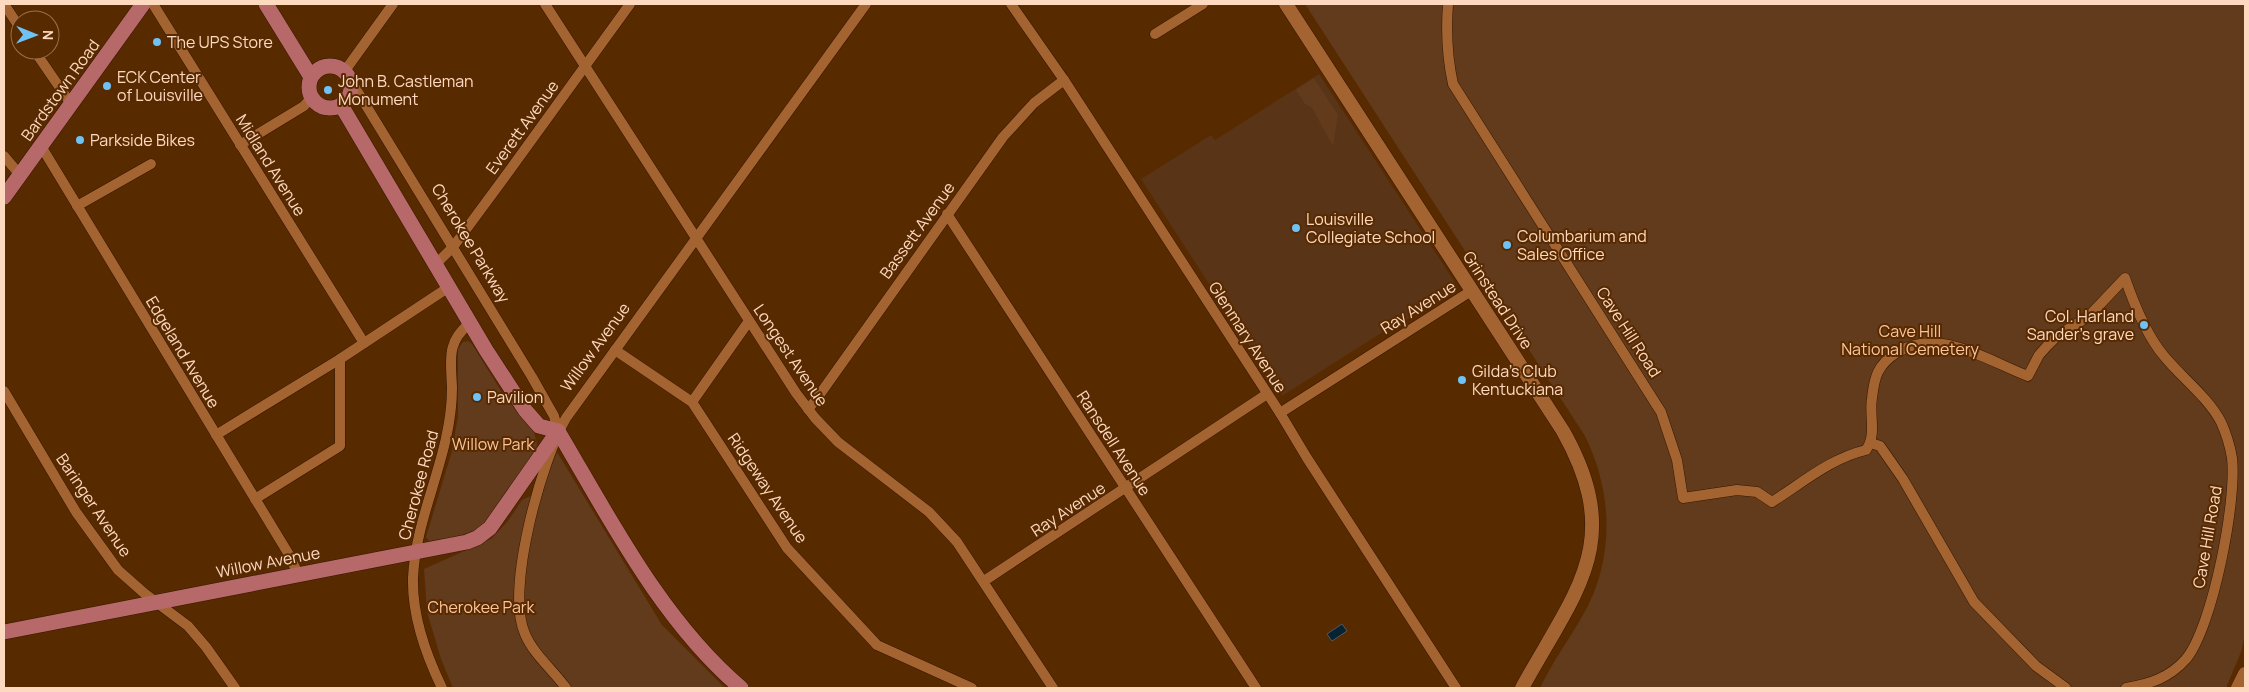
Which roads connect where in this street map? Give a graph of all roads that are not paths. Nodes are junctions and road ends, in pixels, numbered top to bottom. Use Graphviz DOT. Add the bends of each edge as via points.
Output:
graph roads {
  1 [pos="143,4"];
  2 [pos="153,4"];
  3 [pos="266,4"];
  4 [pos="393,4"];
  5 [pos="545,4"];
  6 [pos="630,4"];
  7 [pos="866,4"];
  8 [pos="1011,4"];
  9 [pos="1203,4"];
  10 [pos="1286,4"];
  11 [pos="1448,4"];
  12 [pos="1154,34"];
  13 [pos="41,60"];
  14 [pos="584,67"];
  15 [pos="346,74"];
  16 [pos="311,77"];
  17 [pos="1064,80"];
  18 [pos="311,98"];
  19 [pos="71,104"];
  20 [pos="341,105"];
  21 [pos="240,145"];
  22 [pos="41,146"];
  23 [pos="4,156"];
  24 [pos="151,164"];
  25 [pos="20,175"];
  26 [pos="4,197"];
  27 [pos="78,206"];
  28 [pos="947,214"];
  29 [pos="696,239"];
  30 [pos="452,247"];
  31 [pos="435,264"];
  32 [pos="449,287"];
  33 [pos="1471,291"];
  34 [pos="749,321"];
  35 [pos="470,323"];
  36 [pos="364,343"];
  37 [pos="615,350"];
  38 [pos="340,359"];
  39 [pos="4,391"];
  40 [pos="1268,394"];
  41 [pos="692,402"];
  42 [pos="808,409"];
  43 [pos="1280,413"];
  44 [pos="558,431"];
  45 [pos="216,435"];
  46 [pos="1871,443"];
  47 [pos="1126,488"];
  48 [pos="255,499"];
  49 [pos="416,552"];
  50 [pos="298,574"];
  51 [pos="984,581"];
  52 [pos="156,602"];
  53 [pos="4,632"];
  54 [pos="2245,674"];
  55 [pos="235,688"];
  56 [pos="442,688"];
  57 [pos="566,688"];
  58 [pos="741,688"];
  59 [pos="972,688"];
  60 [pos="1053,688"];
  61 [pos="1256,688"];
  62 [pos="1456,688"];
  63 [pos="1522,688"];
  64 [pos="2066,688"];
  65 [pos="2126,688"];
  66 [pos="2238,688"];
  1 -- 19 [label="main road, Bardstown Road"];
  2 -- 21 [label="street, Midland Avenue"];
  3 -- 16 [label="main road"];
  4 -- 15 [label="street"];
  5 -- 14 [label="street, Longest Avenue"];
  6 -- 14 [label="street, Everett Avenue"];
  7 -- 29 [label="street, Willow Avenue"];
  8 -- 17 [label="street, Glenmary Avenue"];
  9 -- 12 [label="street"];
  10 -- 33 [label="main road, Grinstead Drive"];
  11 -- 46 [label="street, Cave Hill Road" via="1446,30 1453,84 1661,412 1677,460 1683,498 1737,490 1757,492 1772,502 1835,461 1866,450"];
  13 -- 19 [label="street"];
  14 -- 29 [label="street, Longest Avenue"];
  14 -- 30 [label="street, Everett Avenue"];
  15 -- 16 [label="main road" via="327,66"];
  15 -- 20 [label="main road" via="351,88"];
  15 -- 30 [label="street, Cherokee Parkway"];
  16 -- 18 [label="main road"];
  17 -- 28 [label="street, Bassett Avenue" via="1017,120"];
  17 -- 40 [label="street, Glenmary Avenue"];
  18 -- 20 [label="main road" via="328,108"];
  18 -- 21 [label="street" via="304,106"];
  19 -- 22 [label="main road, Bardstown Road"];
  20 -- 31 [label="main road"];
  21 -- 36 [label="street, Midland Avenue"];
  22 -- 25 [label="main road, Bardstown Road"];
  22 -- 27 [label="street, Edgeland Avenue"];
  23 -- 25 [label="street"];
  24 -- 27 [label="street"];
  25 -- 26 [label="main road, Bardstown Road"];
  27 -- 45 [label="street, Edgeland Avenue"];
  28 -- 42 [label="street, Bassett Avenue"];
  28 -- 47 [label="street, Ransdell Avenue"];
  29 -- 34 [label="street, Longest Avenue"];
  29 -- 37 [label="street, Willow Avenue"];
  30 -- 31 [label="street, Everett Avenue"];
  30 -- 44 [label="street, Cherokee Parkway" via="547,404"];
  31 -- 32 [label="main road"];
  32 -- 35 [label="main road"];
  32 -- 36 [label="street"];
  33 -- 43 [label="street, Ray Avenue"];
  33 -- 63 [label="main road, Grinstead Drive" via="1563,431 1581,465 1590,500 1591,543 1580,584"];
  34 -- 41 [label="street"];
  34 -- 42 [label="street, Longest Avenue"];
  35 -- 44 [label="main road" via="524,410 539,426"];
  35 -- 49 [label="street, Cherokee Road" via="456,337 450,358 452,402 448,436"];
  36 -- 38 [label="street"];
  37 -- 41 [label="street, Ridgeway Avenue"];
  37 -- 44 [label="street, Willow Avenue"];
  38 -- 45 [label="street"];
  38 -- 48 [label="street" via="340,446"];
  39 -- 52 [label="street, Baringer Avenue" via="92,535 118,570"];
  40 -- 43 [label="street, Glenmary Avenue"];
  40 -- 47 [label="street, Ray Avenue"];
  41 -- 59 [label="street, Ridgeway Avenue" via="787,548 877,646"];
  42 -- 51 [label="street, Longest Avenue" via="850,452 929,512 957,542"];
  43 -- 62 [label="street, Glenmary Avenue"];
  44 -- 49 [label="main road, Willow Avenue" via="484,534 467,542"];
  44 -- 57 [label="street" via="534,500 521,580 520,609 522,628 529,642"];
  44 -- 58 [label="main road, Cherokee Parkway" via="662,598 704,654"];
  45 -- 48 [label="street, Edgeland Avenue"];
  46 -- 64 [label="street" via="1880,446 1903,479 1974,602 2036,666"];
  46 -- 65 [label="street, Cave Hill Road" via="1871,405 1878,372 1887,358 1919,343 1940,344 1963,348 2028,376 2047,346 2089,316 2125,278 2162,354 2220,421 2228,440 2232,478 2218,571 2193,648 2174,670 2158,681"];
  47 -- 51 [label="street, Ray Avenue"];
  47 -- 61 [label="street, Ransdell Avenue"];
  48 -- 50 [label="street, Edgeland Avenue"];
  49 -- 50 [label="main road, Willow Avenue"];
  49 -- 56 [label="street, Cherokee Road" via="416,611"];
  50 -- 52 [label="main road, Willow Avenue"];
  51 -- 60 [label="street, Longest Avenue"];
  52 -- 53 [label="main road, Willow Avenue"];
  52 -- 55 [label="street, Baringer Avenue" via="188,626"];
  54 -- 66 [label="main road"];
}
